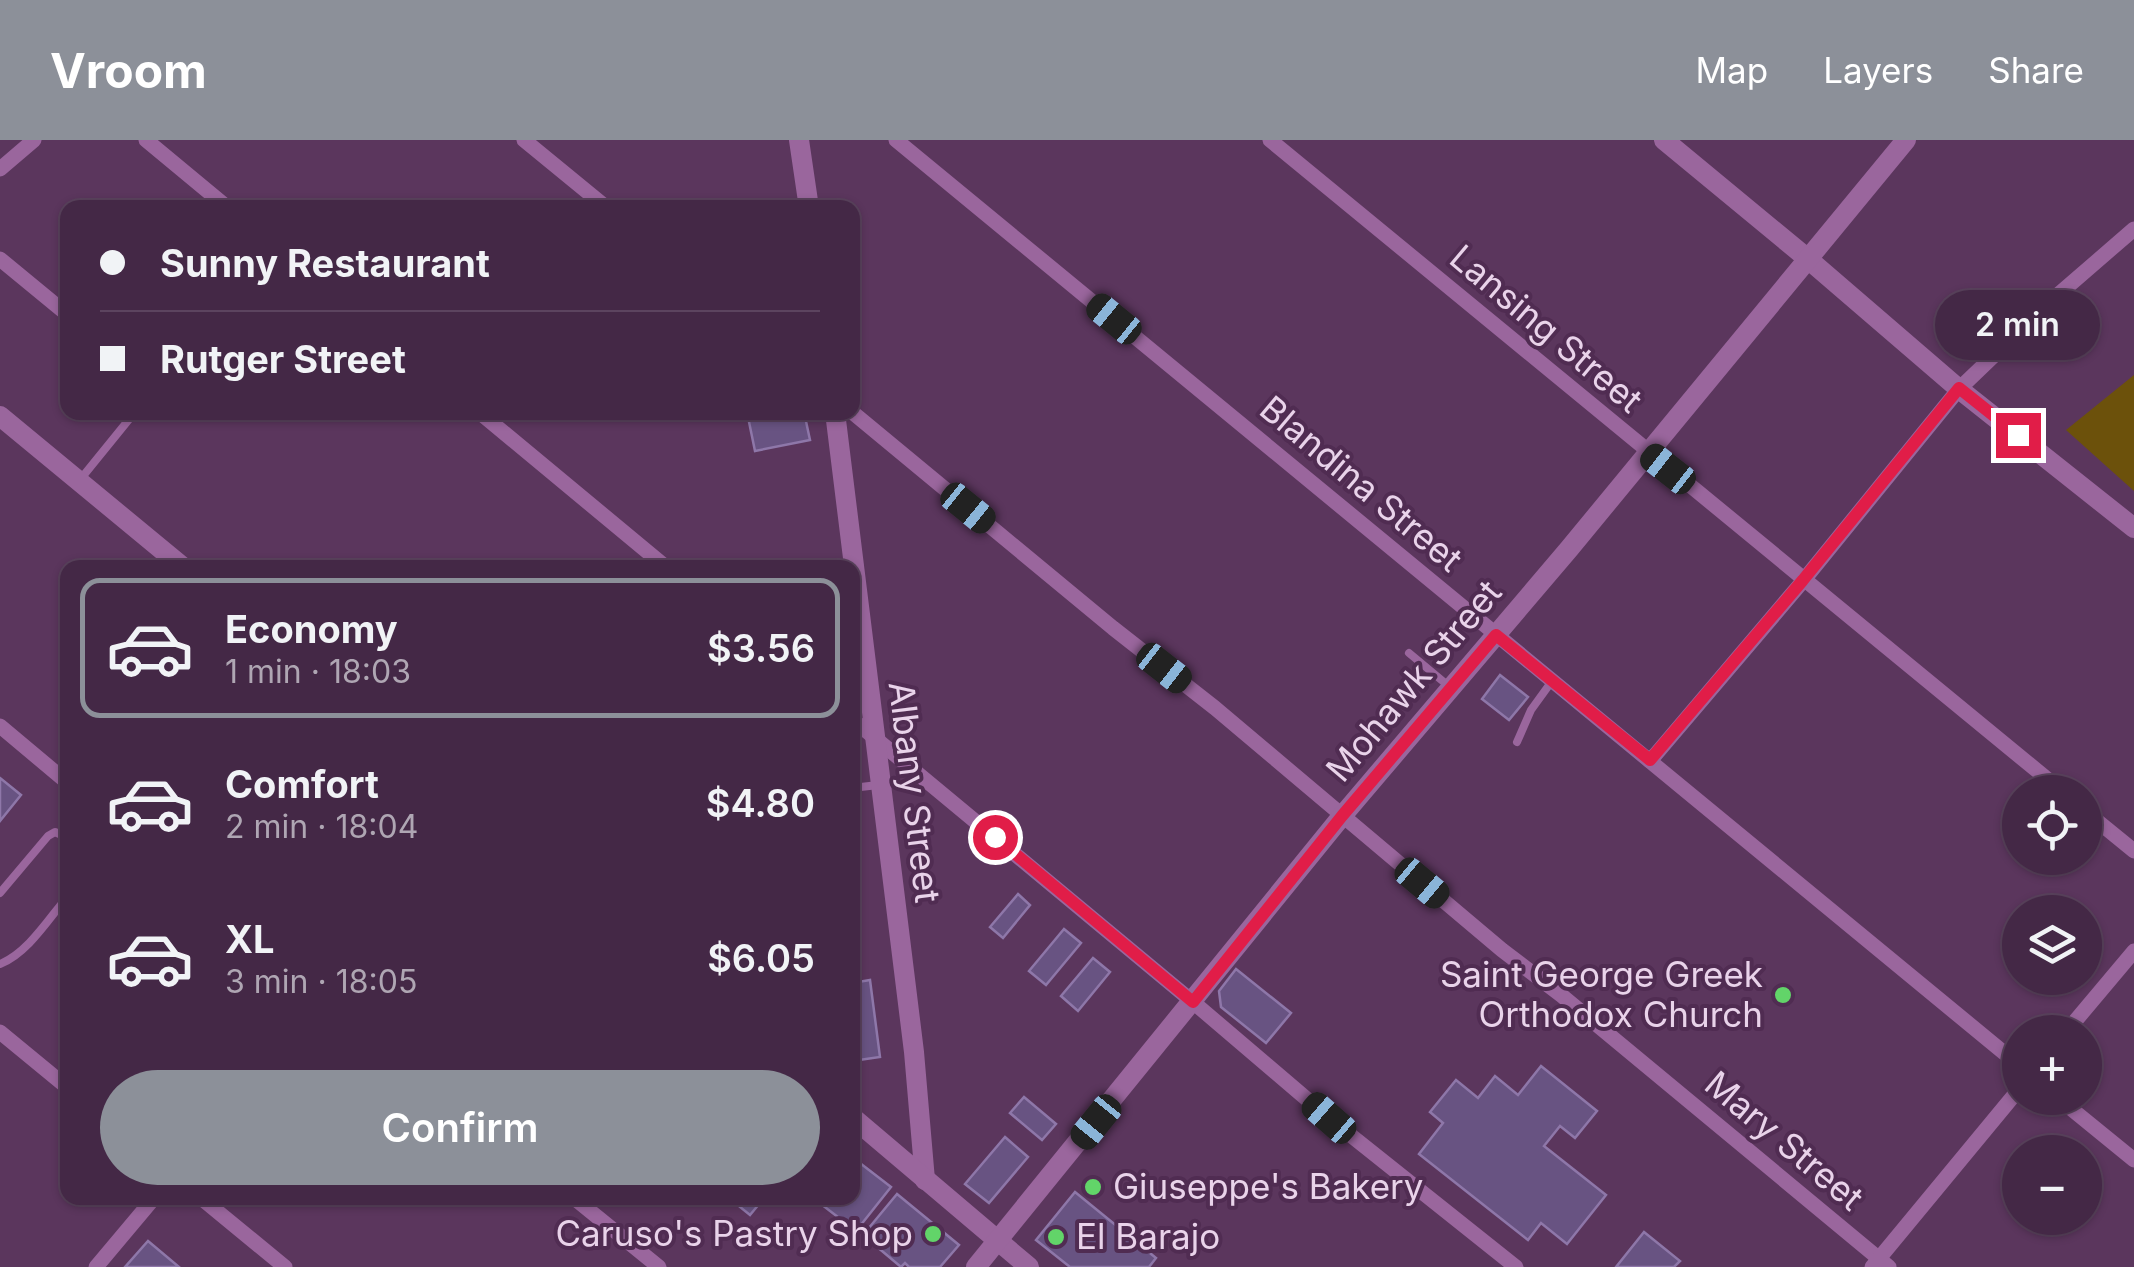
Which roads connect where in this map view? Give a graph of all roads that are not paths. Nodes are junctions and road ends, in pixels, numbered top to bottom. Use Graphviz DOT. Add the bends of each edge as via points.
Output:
graph roads {
  1 [pos="34,140"];
  2 [pos="146,140"];
  3 [pos="524,140"];
  4 [pos="799,140"];
  5 [pos="896,140"];
  6 [pos="1270,140"];
  7 [pos="1664,140"];
  8 [pos="1906,140"];
  9 [pos="0,170"];
  10 [pos="218,200"];
  11 [pos="597,200"];
  12 [pos="807,200"];
  13 [pos="2134,228"];
  14 [pos="0,259"];
  15 [pos="1808,259"];
  16 [pos="60,308"];
  17 [pos="1959,388"];
  18 [pos="0,416"];
  19 [pos="860,419"];
  20 [pos="129,420"];
  21 [pos="490,420"];
  22 [pos="835,420"];
  23 [pos="1648,452"];
  24 [pos="79,481"];
  25 [pos="2134,528"];
  26 [pos="174,560"];
  27 [pos="657,560"];
  28 [pos="852,560"];
  29 [pos="1803,580"];
  30 [pos="860,623"];
  31 [pos="1496,635"];
  32 [pos="1409,653"];
  33 [pos="1552,681"];
  34 [pos="1450,688"];
  35 [pos="860,725"];
  36 [pos="0,726"];
  37 [pos="874,736"];
  38 [pos="1517,742"];
  39 [pos="1650,760"];
  40 [pos="60,775"];
  41 [pos="2041,775"];
  42 [pos="880,785"];
  43 [pos="860,787"];
  44 [pos="1342,816"];
  45 [pos="2102,825"];
  46 [pos="60,834"];
  47 [pos="2134,851"];
  48 [pos="0,893"];
  49 [pos="60,905"];
  50 [pos="2134,951"];
  51 [pos="0,964"];
  52 [pos="1193,1002"];
  53 [pos="2080,1015"];
  54 [pos="0,1032"];
  55 [pos="2002,1051"];
  56 [pos="60,1081"];
  57 [pos="2002,1111"];
  58 [pos="2079,1115"];
  59 [pos="860,1124"];
  60 [pos="2134,1160"];
  61 [pos="925,1180"];
  62 [pos="148,1205"];
  63 [pos="210,1205"];
  64 [pos="583,1205"];
  65 [pos="998,1242"];
  66 [pos="1880,1264"];
  67 [pos="96,1267"];
  68 [pos="286,1267"];
  69 [pos="659,1267"];
  70 [pos="976,1267"];
  71 [pos="1029,1267"];
  72 [pos="1516,1267"];
  1 -- 9 [label="street"];
  2 -- 10 [label="street"];
  3 -- 11 [label="street"];
  4 -- 12 [label="street"];
  5 -- 31 [label="street, Blandina Street"];
  6 -- 23 [label="street, Lansing Street"];
  7 -- 15 [label="street"];
  8 -- 15 [label="street, Mohawk Street"];
  13 -- 17 [label="street"];
  14 -- 16 [label="street"];
  15 -- 17 [label="street"];
  15 -- 23 [label="street, Mohawk Street"];
  17 -- 25 [label="street"];
  17 -- 29 [label="street"];
  18 -- 24 [label="street"];
  19 -- 44 [label="street, Mary Street"];
  20 -- 24 [label="lane"];
  21 -- 27 [label="street"];
  22 -- 28 [label="street, Albany Street"];
  23 -- 29 [label="street, Lansing Street"];
  23 -- 31 [label="street, Mohawk Street"];
  24 -- 26 [label="street"];
  29 -- 39 [label="street"];
  29 -- 41 [label="street, Lansing Street"];
  30 -- 37 [label="street, Albany Street"];
  31 -- 33 [label="street, Blandina Street"];
  31 -- 34 [label="street, Mohawk Street"];
  32 -- 34 [label="lane"];
  33 -- 38 [label="lane"];
  33 -- 39 [label="street, Blandina Street"];
  34 -- 44 [label="street, Mohawk Street"];
  35 -- 37 [label="street"];
  36 -- 40 [label="street"];
  37 -- 42 [label="street, Albany Street"];
  37 -- 52 [label="street"];
  39 -- 55 [label="street, Blandina Street"];
  42 -- 43 [label="lane"];
  42 -- 61 [label="street, Albany Street"];
  44 -- 52 [label="street, Mohawk Street"];
  44 -- 66 [label="street, Mary Street"];
  45 -- 47 [label="street"];
  46 -- 48 [label="lane" via="48,836"];
  49 -- 51 [label="lane" via="24,948"];
  50 -- 53 [label="street"];
  52 -- 65 [label="street, Mohawk Street"];
  52 -- 72 [label="street"];
  54 -- 56 [label="street"];
  57 -- 66 [label="street"];
  58 -- 60 [label="street"];
  59 -- 61 [label="street"];
  61 -- 65 [label="street"];
  62 -- 67 [label="street"];
  63 -- 68 [label="street"];
  64 -- 69 [label="street"];
  65 -- 70 [label="street, Mohawk Street"];
  65 -- 71 [label="street"];
}
